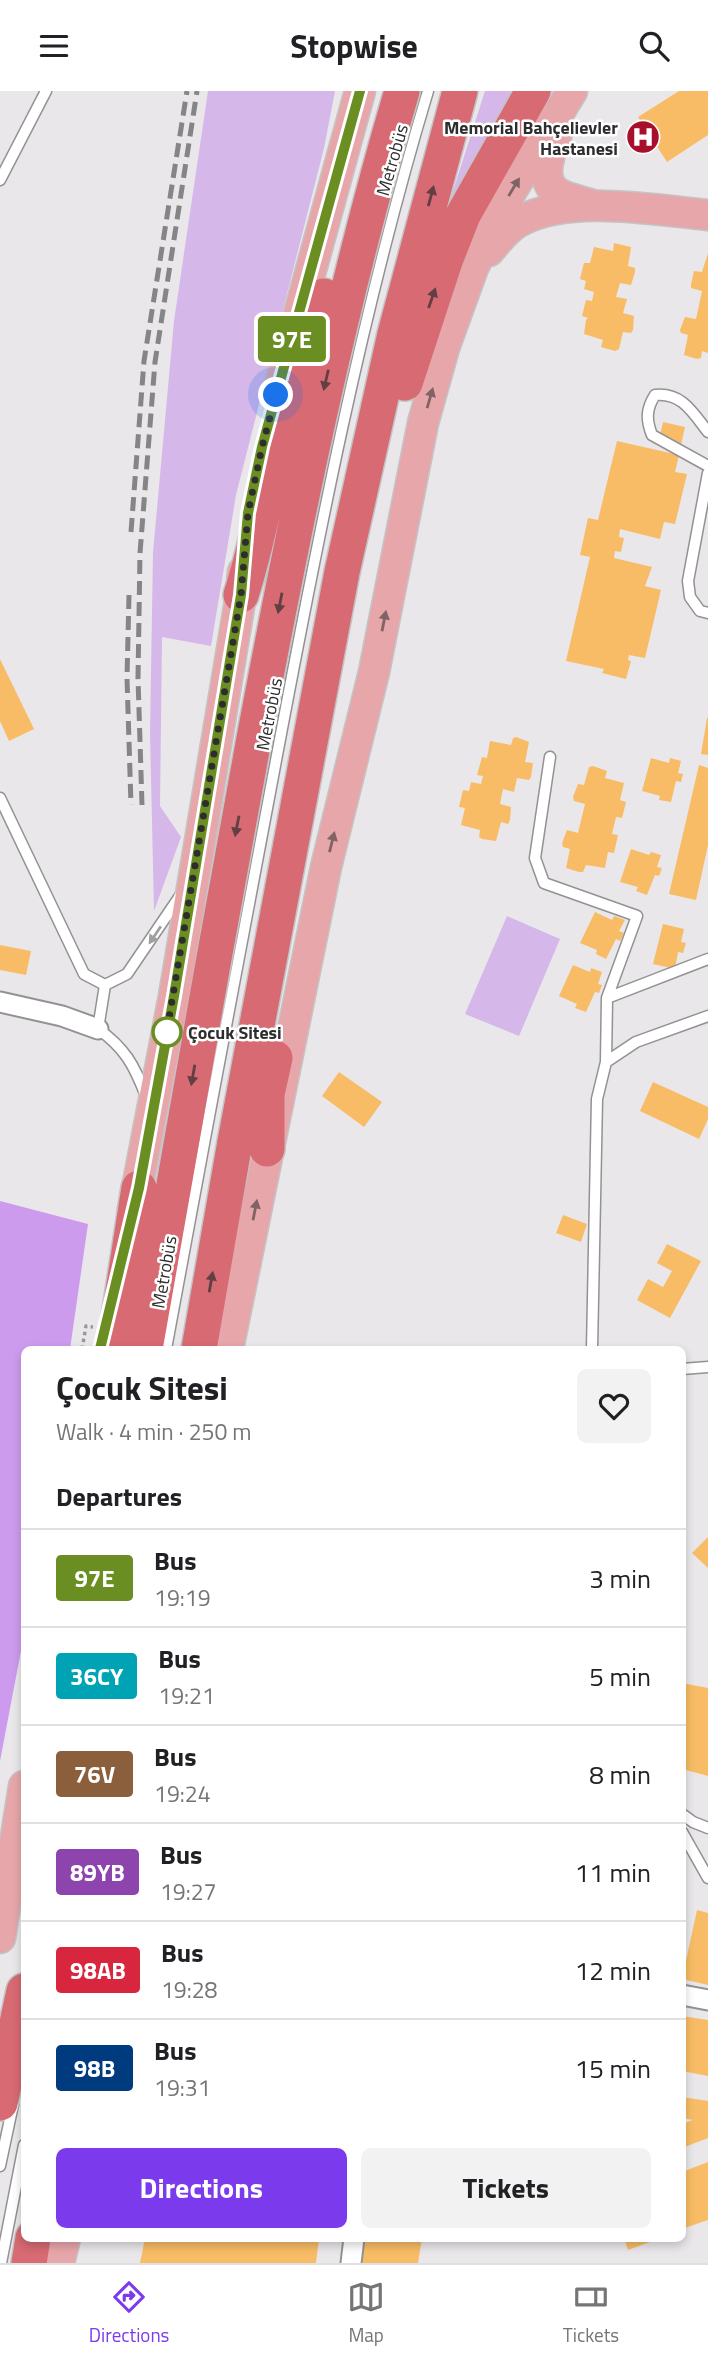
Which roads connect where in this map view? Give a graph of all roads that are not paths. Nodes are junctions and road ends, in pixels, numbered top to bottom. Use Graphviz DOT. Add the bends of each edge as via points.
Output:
graph roads {
  1 [pos="46,91"];
  2 [pos="352,91"];
  3 [pos="359,91"];
  4 [pos="402,91"];
  5 [pos="428,91"];
  6 [pos="460,91"];
  7 [pos="533,91"];
  8 [pos="572,91"];
  9 [pos="393,125"];
  10 [pos="347,140"];
  11 [pos="0,180"];
  12 [pos="592,205"];
  13 [pos="708,215"];
  14 [pos="473,268"];
  15 [pos="708,432"];
  16 [pos="708,465"];
  17 [pos="708,473"];
  18 [pos="342,572"];
  19 [pos="241,595"];
  20 [pos="708,613"];
  21 [pos="318,697"];
  22 [pos="550,757"];
  23 [pos="0,798"];
  24 [pos="192,878"];
  25 [pos="708,959"];
  26 [pos="105,985"];
  27 [pos="607,997"];
  28 [pos="0,1002"];
  29 [pos="708,1016"];
  30 [pos="98,1029"];
  31 [pos="606,1062"];
  32 [pos="152,1111"];
  33 [pos="267,1149"];
  34 [pos="139,1188"];
  35 [pos="93,1338"];
  36 [pos="114,1346"];
  37 [pos="146,1346"];
  38 [pos="167,1346"];
  39 [pos="201,1346"];
  40 [pos="229,1346"];
  41 [pos="592,1346"];
  42 [pos="708,1367"];
  43 [pos="686,1369"];
  44 [pos="21,1805"];
  45 [pos="686,1817"];
  46 [pos="708,1828"];
  47 [pos="686,1839"];
  48 [pos="708,1878"];
  49 [pos="0,1938"];
  50 [pos="686,1996"];
  51 [pos="708,2000"];
  52 [pos="21,2011"];
  53 [pos="8,2098"];
  54 [pos="21,2160"];
  55 [pos="0,2166"];
  56 [pos="32,2242"];
  57 [pos="64,2242"];
  58 [pos="354,2242"];
  59 [pos="1,2263"];
  60 [pos="29,2263"];
  61 [pos="59,2263"];
  62 [pos="351,2263"];
  1 -- 11 [label="lane"];
  2 -- 10 [label="main road"];
  3 -- 10 [label="main road"];
  4 -- 9 [label="highway"];
  5 -- 38 [label="lane, Metrobüs" via="366,318 325,500"];
  18 -- 6 [label="highway, one-way" via="395,334"];
  18 -- 7 [label="highway, one-way" via="463,215"];
  8 -- 12 [label="main road" via="547,166 547,180 556,192"];
  14 -- 8 [label="main road, one-way" via="503,205"];
  9 -- 19 [label="highway" via="377,148 350,210 295,389"];
  9 -- 37 [label="highway, one-way" via="338,326 293,538 222,907"];
  10 -- 19 [label="main road" via="262,447 248,513"];
  12 -- 13 [label="main road"];
  12 -- 14 [label="main road" via="519,221"];
  33 -- 14 [label="main road, one-way" via="326,867 374,672 423,423"];
  15 -- 16 [label="lane" via="685,402 654,395 647,421 652,435"];
  17 -- 20 [label="lane" via="688,581 690,597 700,611"];
  18 -- 21 [label="highway"];
  19 -- 24 [label="main road"];
  21 -- 33 [label="highway" via="321,758 301,908 267,1094"];
  39 -- 21 [label="highway, one-way"];
  22 -- 27 [label="lane" via="535,858 544,883 637,916"];
  23 -- 26 [label="lane" via="84,974"];
  24 -- 26 [label="lane, one-way" via="127,974"];
  24 -- 32 [label="main road"];
  25 -- 27 [label="lane"];
  26 -- 30 [label="lane"];
  27 -- 31 [label="lane"];
  28 -- 30 [label="street"];
  29 -- 31 [label="lane" via="636,1042"];
  30 -- 32 [label="lane" via="117,1042 131,1063"];
  31 -- 41 [label="lane" via="597,1099"];
  32 -- 34 [label="main road"];
  40 -- 33 [label="main road, one-way"];
  34 -- 35 [label="main road"];
  34 -- 36 [label="highway"];
  42 -- 43 [label="lane"];
  44 -- 49 [label="main road"];
  45 -- 46 [label="lane"];
  47 -- 48 [label="lane"];
  50 -- 51 [label="street"];
  52 -- 53 [label="highway"];
  53 -- 55 [label="lane"];
  54 -- 59 [label="lane"];
  56 -- 60 [label="highway"];
  57 -- 61 [label="main road"];
  58 -- 62 [label="street"];
}
